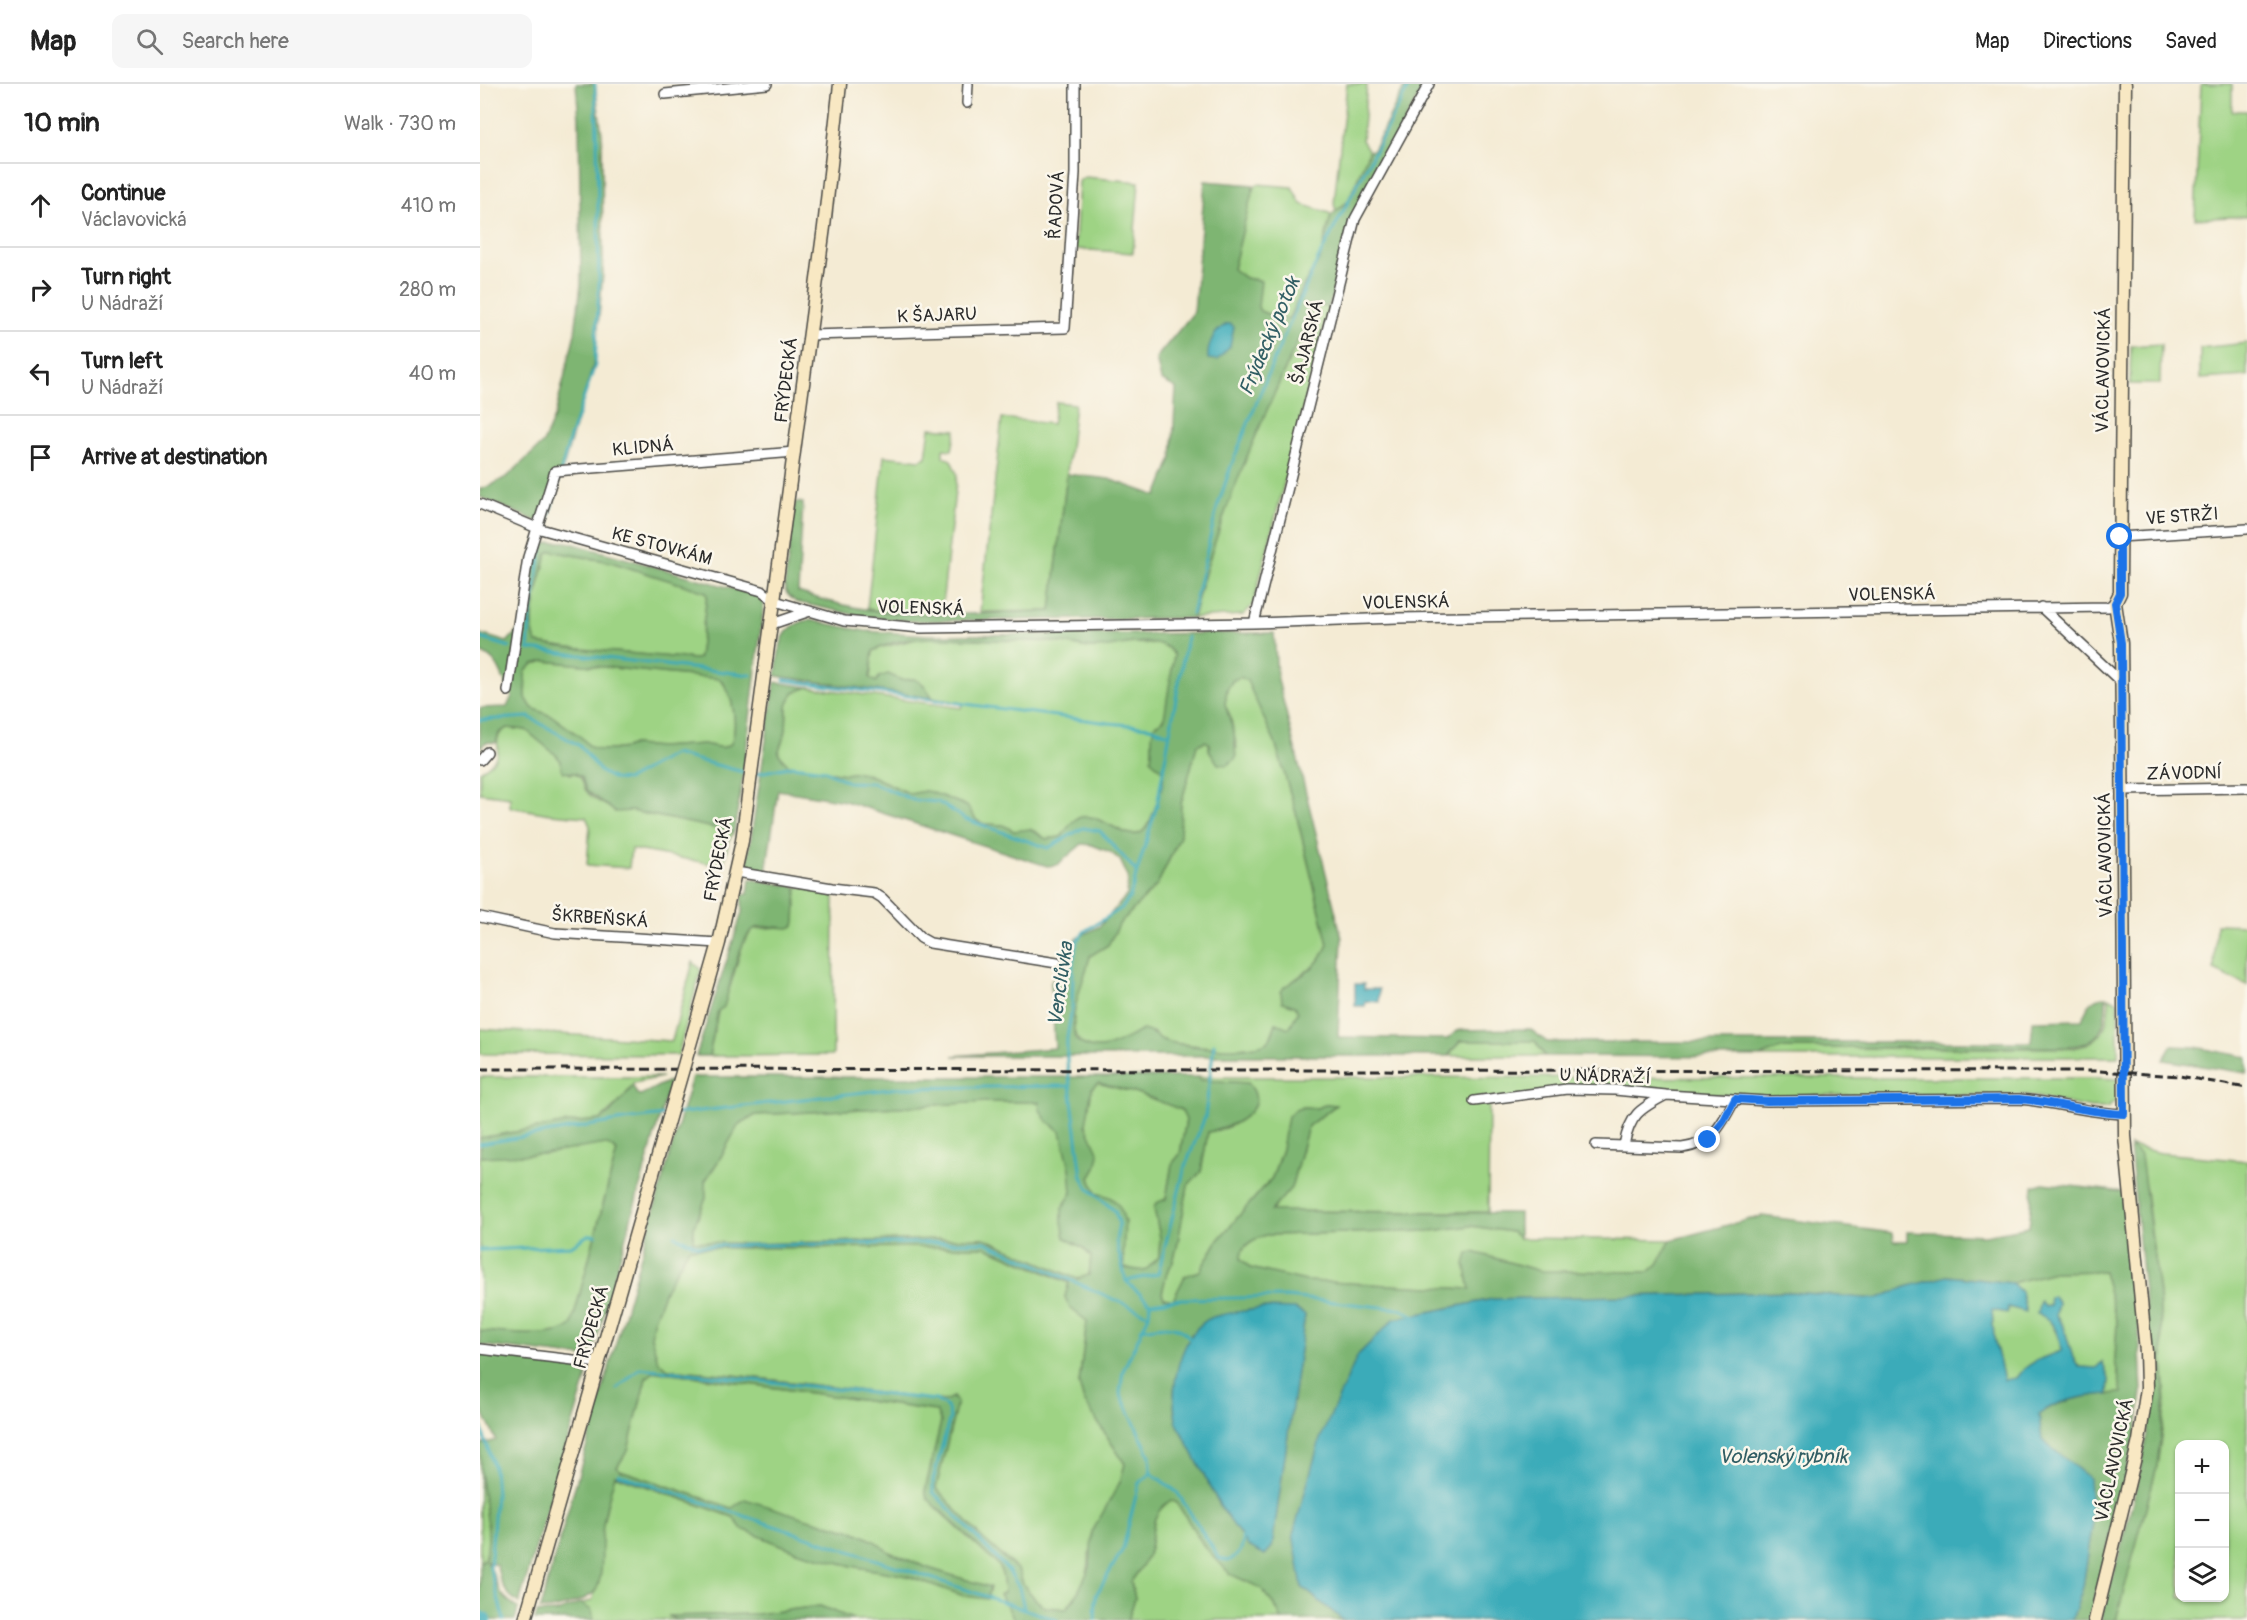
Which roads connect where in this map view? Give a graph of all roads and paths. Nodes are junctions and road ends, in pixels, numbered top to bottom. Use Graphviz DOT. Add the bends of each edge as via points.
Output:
graph roads {
  1 [pos="767,84"];
  2 [pos="840,84"];
  3 [pos="968,84"];
  4 [pos="1075,84"];
  5 [pos="1430,84"];
  6 [pos="2125,84"];
  7 [pos="665,94"];
  8 [pos="967,103"];
  9 [pos="1065,328"];
  10 [pos="810,335"];
  11 [pos="795,452"];
  12 [pos="480,504"];
  13 [pos="537,528"];
  14 [pos="2247,529"];
  15 [pos="2120,537"];
  16 [pos="775,601"];
  17 [pos="2115,603"];
  18 [pos="2041,607"];
  19 [pos="810,611"];
  20 [pos="1254,623"];
  21 [pos="772,624"];
  22 [pos="2121,682"];
  23 [pos="508,691"];
  24 [pos="2247,788"];
  25 [pos="2122,790"];
  26 [pos="736,872"];
  27 [pos="480,917"];
  28 [pos="718,944"];
  29 [pos="1057,963"];
  30 [pos="1666,1095"];
  31 [pos="1735,1099"];
  32 [pos="1474,1101"];
  33 [pos="2124,1114"];
  34 [pos="1596,1145"];
  35 [pos="1624,1145"];
  36 [pos="480,1349"];
  37 [pos="599,1363"];
  38 [pos="525,1620"];
  39 [pos="2095,1620"];
  1 -- 7 [label="street"];
  2 -- 10 [label="main road, FRÝDECKÁ"];
  3 -- 8 [label="street"];
  4 -- 9 [label="street, ŘADOVÁ" via="1075,173"];
  5 -- 20 [label="street, ŠAJARSKÁ" via="1355,219"];
  6 -- 15 [label="main road, VÁCLAVOVICKÁ"];
  9 -- 10 [label="street, K ŠAJARU"];
  10 -- 11 [label="main road, FRÝDECKÁ"];
  11 -- 13 [label="street, KLIDNÁ" via="555,471"];
  11 -- 16 [label="main road, FRÝDECKÁ"];
  12 -- 13 [label="street, KE STOVKÁM"];
  13 -- 16 [label="street, KE STOVKÁM" via="762,591"];
  13 -- 23 [label="street" via="528,557"];
  14 -- 15 [label="street, VE STRŽI"];
  15 -- 17 [label="main road, VÁCLAVOVICKÁ" via="2120,593"];
  16 -- 19 [label="street, VOLENSKÁ"];
  16 -- 21 [label="main road, FRÝDECKÁ"];
  17 -- 18 [label="street, VOLENSKÁ" via="2108,607"];
  17 -- 22 [label="main road, VÁCLAVOVICKÁ"];
  18 -- 20 [label="street, VOLENSKÁ"];
  18 -- 22 [label="street"];
  19 -- 20 [label="street, VOLENSKÁ" via="844,621 921,628"];
  19 -- 21 [label="street"];
  21 -- 26 [label="main road, FRÝDECKÁ"];
  22 -- 25 [label="main road, VÁCLAVOVICKÁ"];
  24 -- 25 [label="street, ZÁVODNÍ"];
  25 -- 33 [label="main road, VÁCLAVOVICKÁ"];
  26 -- 28 [label="main road, FRÝDECKÁ"];
  26 -- 29 [label="street" via="874,893 930,943"];
  27 -- 28 [label="street, ŠKRBEŇSKÁ" via="555,933"];
  28 -- 37 [label="main road, FRÝDECKÁ, bridge"];
  30 -- 31 [label="street, U NÁDRAŽÍ"];
  30 -- 32 [label="street, U NÁDRAŽÍ" via="1567,1089"];
  30 -- 35 [label="street" via="1630,1122"];
  31 -- 33 [label="street, U NÁDRAŽÍ" via="2019,1099"];
  31 -- 35 [label="street" via="1723,1122 1708,1140 1696,1146"];
  33 -- 39 [label="main road, VÁCLAVOVICKÁ" via="2147,1388 2139,1440"];
  34 -- 35 [label="street"];
  36 -- 37 [label="street"];
  37 -- 38 [label="main road, FRÝDECKÁ"];
}
